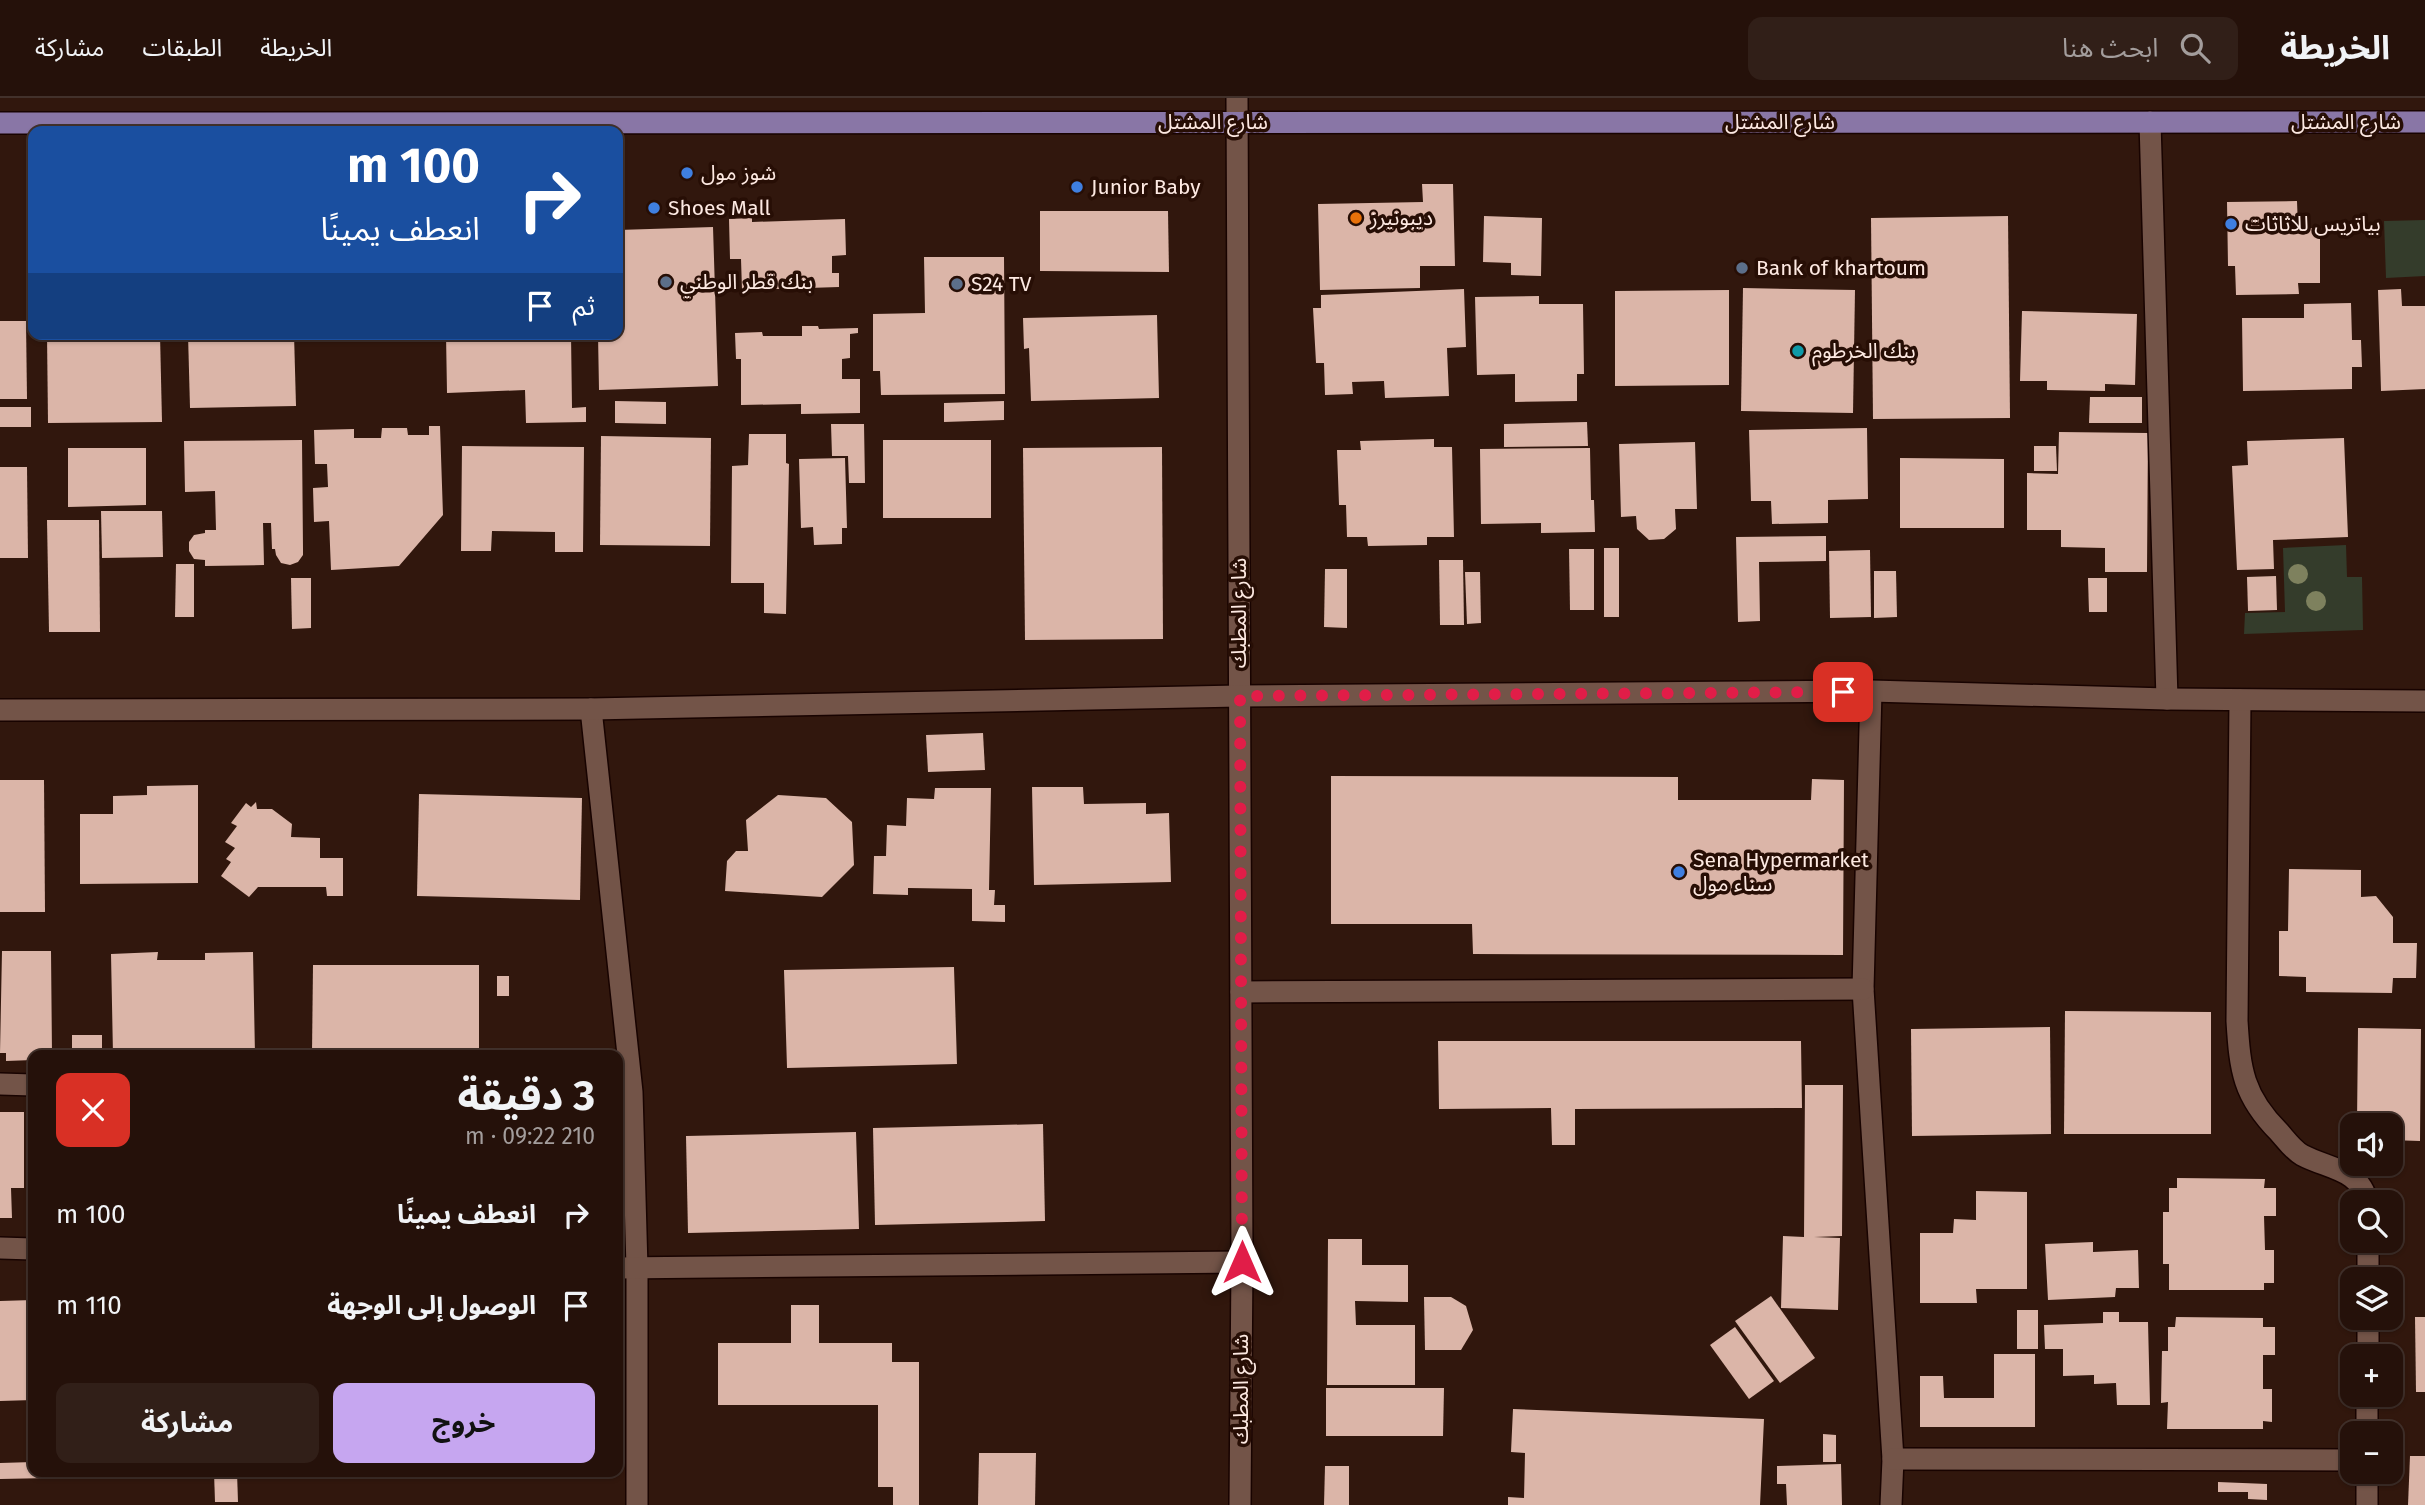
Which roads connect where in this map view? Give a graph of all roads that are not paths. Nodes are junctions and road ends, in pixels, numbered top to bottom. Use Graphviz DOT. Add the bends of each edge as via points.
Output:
graph roads {
  1 [pos="1237,98"];
  2 [pos="2150,121"];
  3 [pos="1237,122"];
  4 [pos="2425,122"];
  5 [pos="0,123"];
  6 [pos="1871,691"];
  7 [pos="1240,696"];
  8 [pos="2167,699"];
  9 [pos="2240,700"];
  10 [pos="2425,701"];
  11 [pos="591,709"];
  12 [pos="0,710"];
  13 [pos="1864,989"];
  14 [pos="1241,992"];
  15 [pos="621,1050"];
  16 [pos="623,1069"];
  17 [pos="0,1084"];
  18 [pos="28,1085"];
  19 [pos="625,1092"];
  20 [pos="2364,1190"];
  21 [pos="0,1248"];
  22 [pos="28,1249"];
  23 [pos="1242,1262"];
  24 [pos="627,1268"];
  25 [pos="1894,1459"];
  26 [pos="2340,1460"];
  27 [pos="2367,1484"];
  28 [pos="636,1505"];
  29 [pos="1240,1505"];
  30 [pos="1891,1505"];
  31 [pos="2367,1505"];
  1 -- 3 [label="street, شارع المطبك"];
  2 -- 3 [label="main road, شارع المشتل"];
  2 -- 4 [label="main road, شارع المشتل"];
  2 -- 8 [label="street"];
  3 -- 5 [label="main road, شارع المشتل"];
  3 -- 7 [label="street, شارع المطبك"];
  6 -- 7 [label="street"];
  6 -- 8 [label="street"];
  6 -- 13 [label="street"];
  7 -- 11 [label="street"];
  7 -- 14 [label="street, شارع المطبك"];
  8 -- 9 [label="street"];
  9 -- 10 [label="street"];
  9 -- 20 [label="street" via="2239,1059 2256,1107 2269,1122 2300,1154 2358,1179"];
  11 -- 12 [label="street"];
  11 -- 15 [label="street"];
  13 -- 14 [label="street"];
  13 -- 25 [label="street"];
  14 -- 23 [label="street, شارع المطبك"];
  16 -- 19 [label="street"];
  17 -- 18 [label="street"];
  19 -- 24 [label="street"];
  21 -- 22 [label="street"];
  23 -- 24 [label="street"];
  23 -- 29 [label="street, شارع المطبك"];
  24 -- 28 [label="street"];
  25 -- 26 [label="street"];
  25 -- 30 [label="street"];
  27 -- 31 [label="street"];
}
